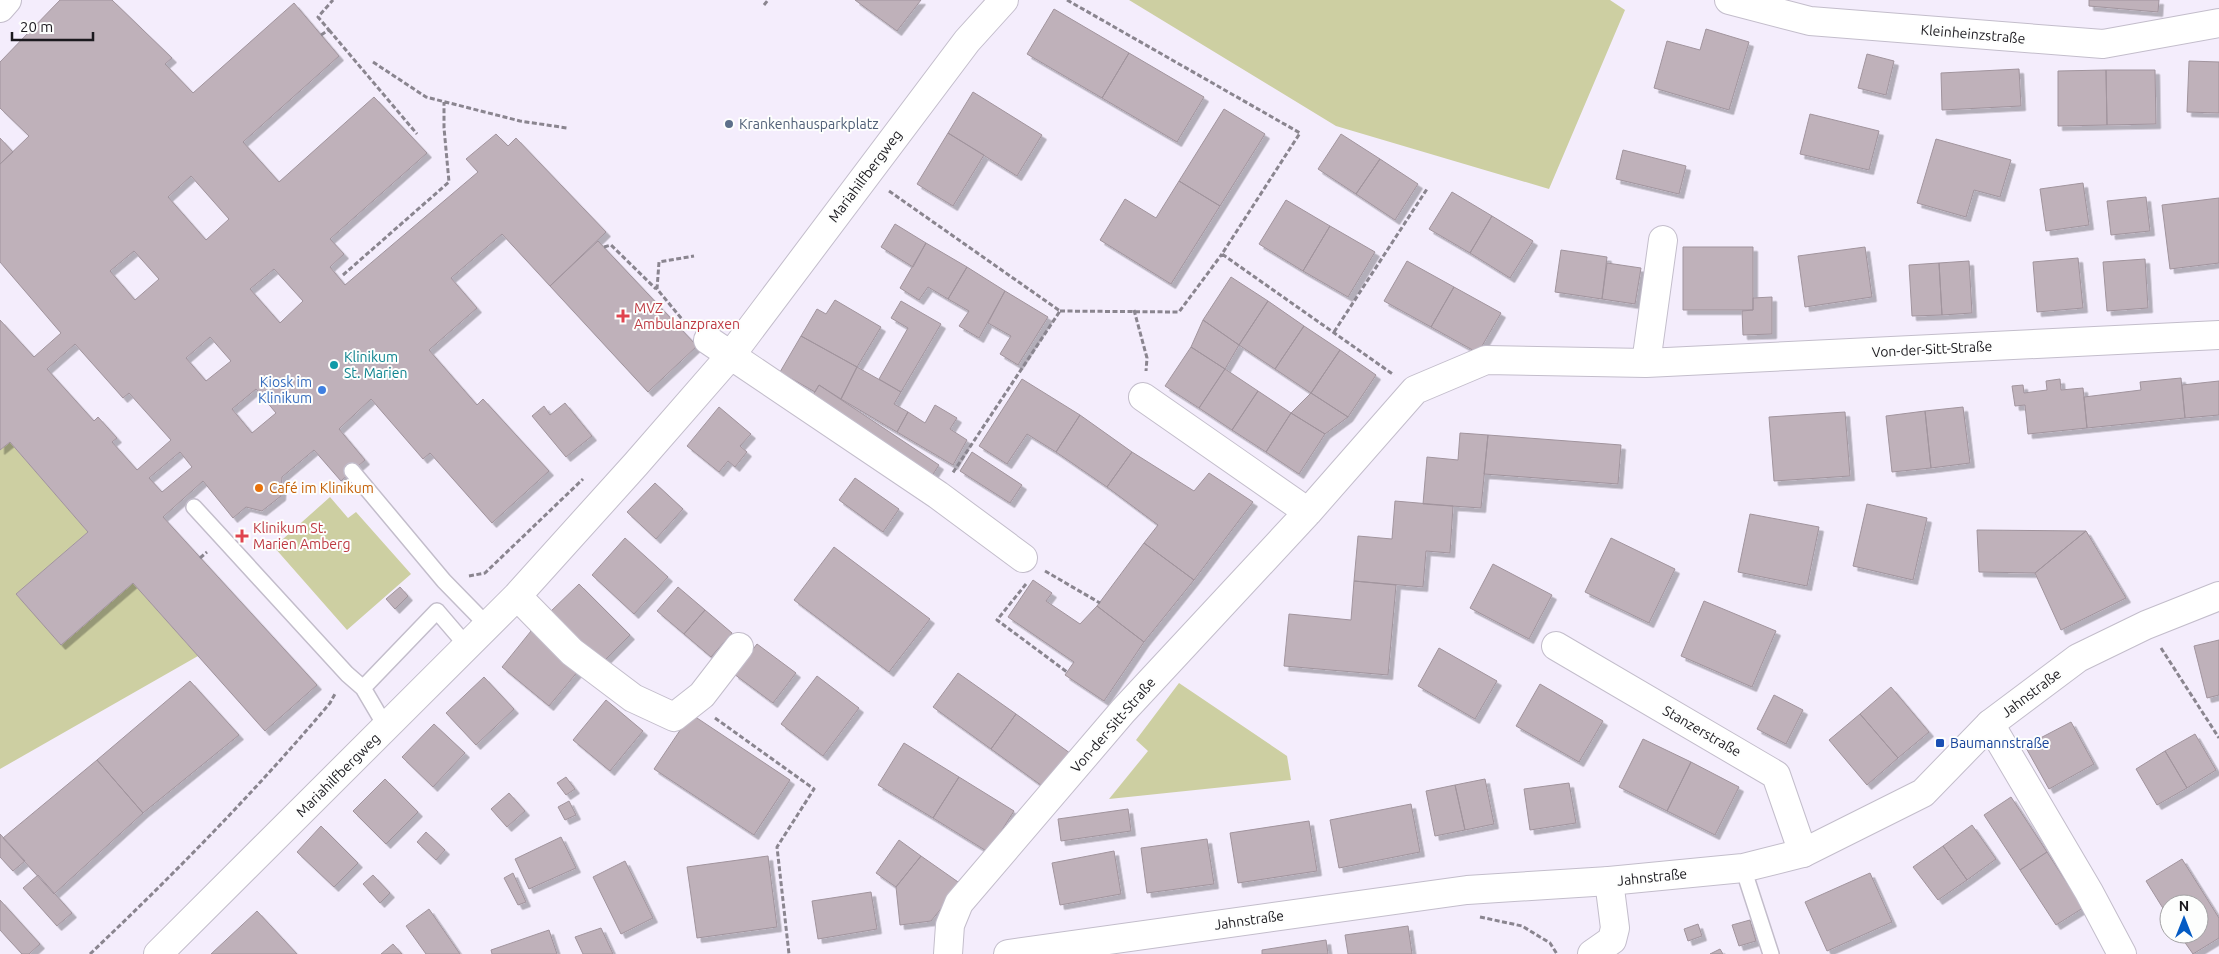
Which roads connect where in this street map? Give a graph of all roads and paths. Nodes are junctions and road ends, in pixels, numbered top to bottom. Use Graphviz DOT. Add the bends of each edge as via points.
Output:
graph roads {
  1 [pos="7,0"];
  2 [pos="332,0"];
  3 [pos="768,0"];
  4 [pos="1004,0"];
  5 [pos="1067,0"];
  6 [pos="1729,0"];
  7 [pos="764,5"];
  8 [pos="0,8"];
  9 [pos="2219,23"];
  10 [pos="329,30"];
  11 [pos="321,35"];
  12 [pos="373,62"];
  13 [pos="444,102"];
  14 [pos="567,128"];
  15 [pos="417,134"];
  16 [pos="865,174"];
  17 [pos="1427,189"];
  18 [pos="1663,240"];
  19 [pos="604,247"];
  20 [pos="1222,254"];
  21 [pos="694,256"];
  22 [pos="343,275"];
  23 [pos="657,289"];
  24 [pos="1134,310"];
  25 [pos="1060,311"];
  26 [pos="1334,332"];
  27 [pos="2219,334"];
  28 [pos="701,336"];
  29 [pos="731,355"];
  30 [pos="1147,358"];
  31 [pos="1646,362"];
  32 [pos="1415,390"];
  33 [pos="1143,397"];
  34 [pos="352,471"];
  35 [pos="938,495"];
  36 [pos="194,507"];
  37 [pos="1308,512"];
  38 [pos="1023,558"];
  39 [pos="1063,580"];
  40 [pos="1018,595"];
  41 [pos="517,596"];
  42 [pos="2219,596"];
  43 [pos="1100,602"];
  44 [pos="2146,624"];
  45 [pos="488,626"];
  46 [pos="467,646"];
  47 [pos="1556,646"];
  48 [pos="740,648"];
  49 [pos="1067,672"];
  50 [pos="363,688"];
  51 [pos="692,702"];
  52 [pos="1990,724"];
  53 [pos="386,727"];
  54 [pos="2219,738"];
  55 [pos="1803,853"];
  56 [pos="1743,868"];
  57 [pos="1609,881"];
  58 [pos="1467,890"];
  59 [pos="158,954"];
  60 [pos="789,954"];
  61 [pos="948,954"];
  62 [pos="1008,954"];
  63 [pos="1557,954"];
  64 [pos="1592,954"];
  65 [pos="1771,954"];
  66 [pos="2122,954"];
  1 -- 8 [label="street"];
  2 -- 10 [label="path" via="318,17"];
  3 -- 7 [label="path"];
  4 -- 16 [label="street, Mariahilfbergweg" via="966,41"];
  5 -- 20 [label="path" via="1300,133"];
  6 -- 9 [label="street, Kleinheinzstraße" via="1810,21 2103,44"];
  10 -- 11 [label="path"];
  10 -- 15 [label="path"];
  12 -- 13 [label="path" via="426,97"];
  13 -- 14 [label="path" via="520,121"];
  13 -- 22 [label="path" via="448,182"];
  16 -- 25 [label="path"];
  16 -- 29 [label="street, Mariahilfbergweg"];
  17 -- 26 [label="path"];
  18 -- 31 [label="street"];
  19 -- 23 [label="path" via="611,245"];
  20 -- 24 [label="path" via="1179,312"];
  20 -- 26 [label="path"];
  21 -- 23 [label="path" via="659,262"];
  23 -- 28 [label="path"];
  24 -- 25 [label="path"];
  24 -- 30 [label="path"];
  25 -- 35 [label="path"];
  26 -- 32 [label="path"];
  27 -- 31 [label="street, Von-der-Sitt-Straße"];
  28 -- 29 [label="street"];
  29 -- 35 [label="street"];
  29 -- 41 [label="street, Mariahilfbergweg"];
  31 -- 32 [label="street, Von-der-Sitt-Straße" via="1486,360"];
  32 -- 37 [label="street, Von-der-Sitt-Straße"];
  33 -- 37 [label="street"];
  34 -- 45 [label="lane" via="444,581"];
  35 -- 38 [label="street"];
  36 -- 50 [label="lane" via="346,674"];
  37 -- 61 [label="street, Von-der-Sitt-Straße" via="1123,711 959,903 950,925"];
  39 -- 43 [label="path"];
  40 -- 49 [label="path" via="997,620"];
  41 -- 45 [label="street, Mariahilfbergweg"];
  41 -- 51 [label="street" via="572,652 632,698 674,717"];
  42 -- 44 [label="street, Jahnstraße"];
  44 -- 52 [label="street, Jahnstraße" via="2078,658"];
  44 -- 54 [label="path"];
  45 -- 46 [label="street, Mariahilfbergweg"];
  46 -- 50 [label="lane" via="437,611"];
  46 -- 53 [label="street, Mariahilfbergweg"];
  47 -- 55 [label="street, Stanzerstraße" via="1776,775"];
  48 -- 51 [label="street" via="702,695"];
  50 -- 53 [label="lane"];
  51 -- 60 [label="path" via="814,790 777,847"];
  52 -- 55 [label="street, Jahnstraße" via="1923,793"];
  52 -- 66 [label="street"];
  53 -- 59 [label="street, Mariahilfbergweg"];
  55 -- 56 [label="street, Jahnstraße"];
  56 -- 57 [label="street, Jahnstraße"];
  56 -- 65 [label="lane"];
  57 -- 58 [label="street, Jahnstraße"];
  57 -- 64 [label="street" via="1615,928 1612,940"];
  58 -- 62 [label="street, Jahnstraße"];
  58 -- 63 [label="path" via="1481,919 1522,926 1550,943"];
}
